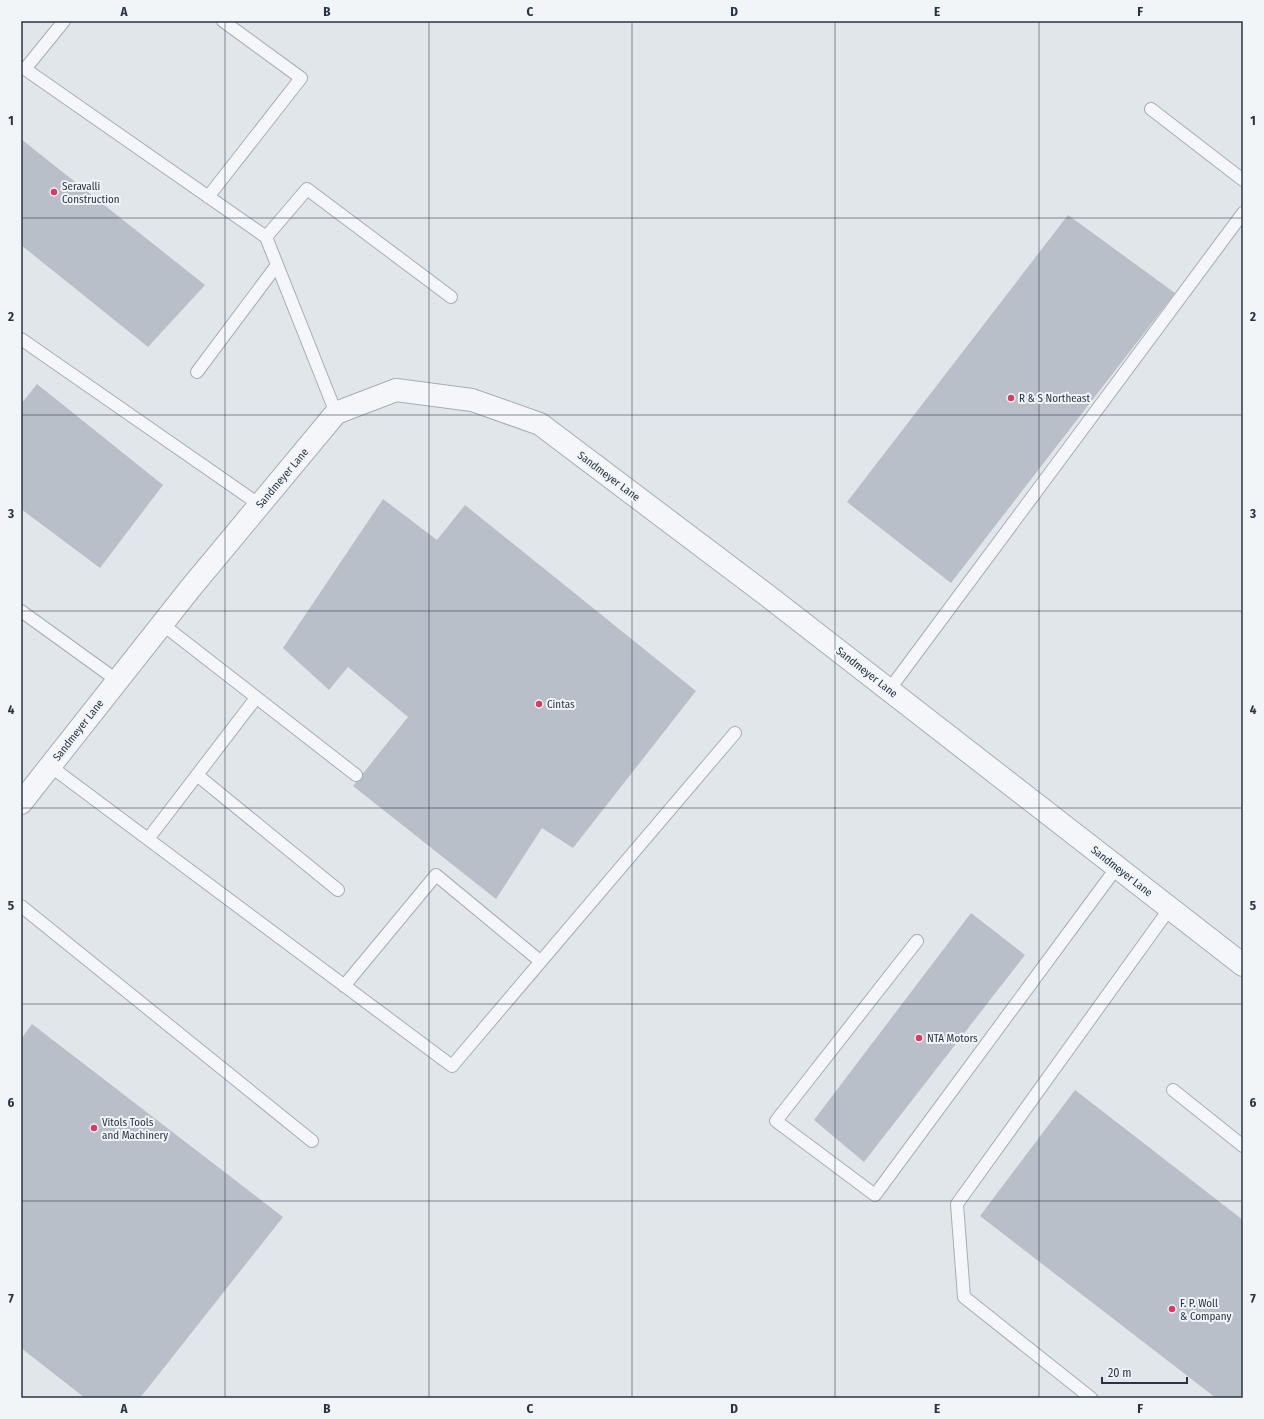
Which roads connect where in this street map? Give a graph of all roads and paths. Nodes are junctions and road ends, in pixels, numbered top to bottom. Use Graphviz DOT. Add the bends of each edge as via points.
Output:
graph roads {
  1 [pos="64,21"];
  2 [pos="223,21"];
  3 [pos="1151,109"];
  4 [pos="1243,180"];
  5 [pos="208,197"];
  6 [pos="1243,213"];
  7 [pos="266,237"];
  8 [pos="277,265"];
  9 [pos="451,297"];
  10 [pos="21,339"];
  11 [pos="197,372"];
  12 [pos="336,413"];
  13 [pos="260,505"];
  14 [pos="21,611"];
  15 [pos="162,624"];
  16 [pos="118,681"];
  17 [pos="889,690"];
  18 [pos="256,698"];
  19 [pos="735,732"];
  20 [pos="50,766"];
  21 [pos="197,775"];
  22 [pos="356,775"];
  23 [pos="21,803"];
  24 [pos="148,839"];
  25 [pos="1117,867"];
  26 [pos="338,890"];
  27 [pos="21,906"];
  28 [pos="1170,908"];
  29 [pos="917,941"];
  30 [pos="540,961"];
  31 [pos="1243,965"];
  32 [pos="344,986"];
  33 [pos="1173,1090"];
  34 [pos="312,1141"];
  35 [pos="1243,1146"];
  36 [pos="1091,1398"];
  1 -- 5 [label="lane" via="25,70"];
  2 -- 5 [label="lane" via="301,78"];
  3 -- 4 [label="lane"];
  5 -- 7 [label="lane"];
  6 -- 17 [label="lane"];
  7 -- 8 [label="lane"];
  7 -- 9 [label="lane" via="307,189"];
  8 -- 11 [label="lane"];
  8 -- 12 [label="lane"];
  10 -- 13 [label="lane"];
  12 -- 13 [label="street, Sandmeyer Lane"];
  12 -- 17 [label="street, Sandmeyer Lane" via="396,390 472,400 540,424"];
  13 -- 15 [label="street, Sandmeyer Lane"];
  14 -- 16 [label="lane"];
  15 -- 16 [label="street, Sandmeyer Lane"];
  15 -- 18 [label="lane"];
  16 -- 20 [label="street, Sandmeyer Lane"];
  17 -- 25 [label="street, Sandmeyer Lane"];
  18 -- 21 [label="lane"];
  18 -- 22 [label="lane"];
  19 -- 30 [label="lane"];
  20 -- 23 [label="street, Sandmeyer Lane"];
  20 -- 24 [label="lane"];
  21 -- 24 [label="lane"];
  21 -- 26 [label="lane"];
  24 -- 32 [label="lane"];
  25 -- 28 [label="street, Sandmeyer Lane"];
  25 -- 29 [label="lane" via="875,1194 776,1121"];
  27 -- 34 [label="lane"];
  28 -- 31 [label="street, Sandmeyer Lane"];
  28 -- 36 [label="lane" via="957,1204 964,1297"];
  30 -- 32 [label="lane" via="452,1066"];
  30 -- 32 [label="lane" via="436,875"];
  33 -- 35 [label="lane"];
}
